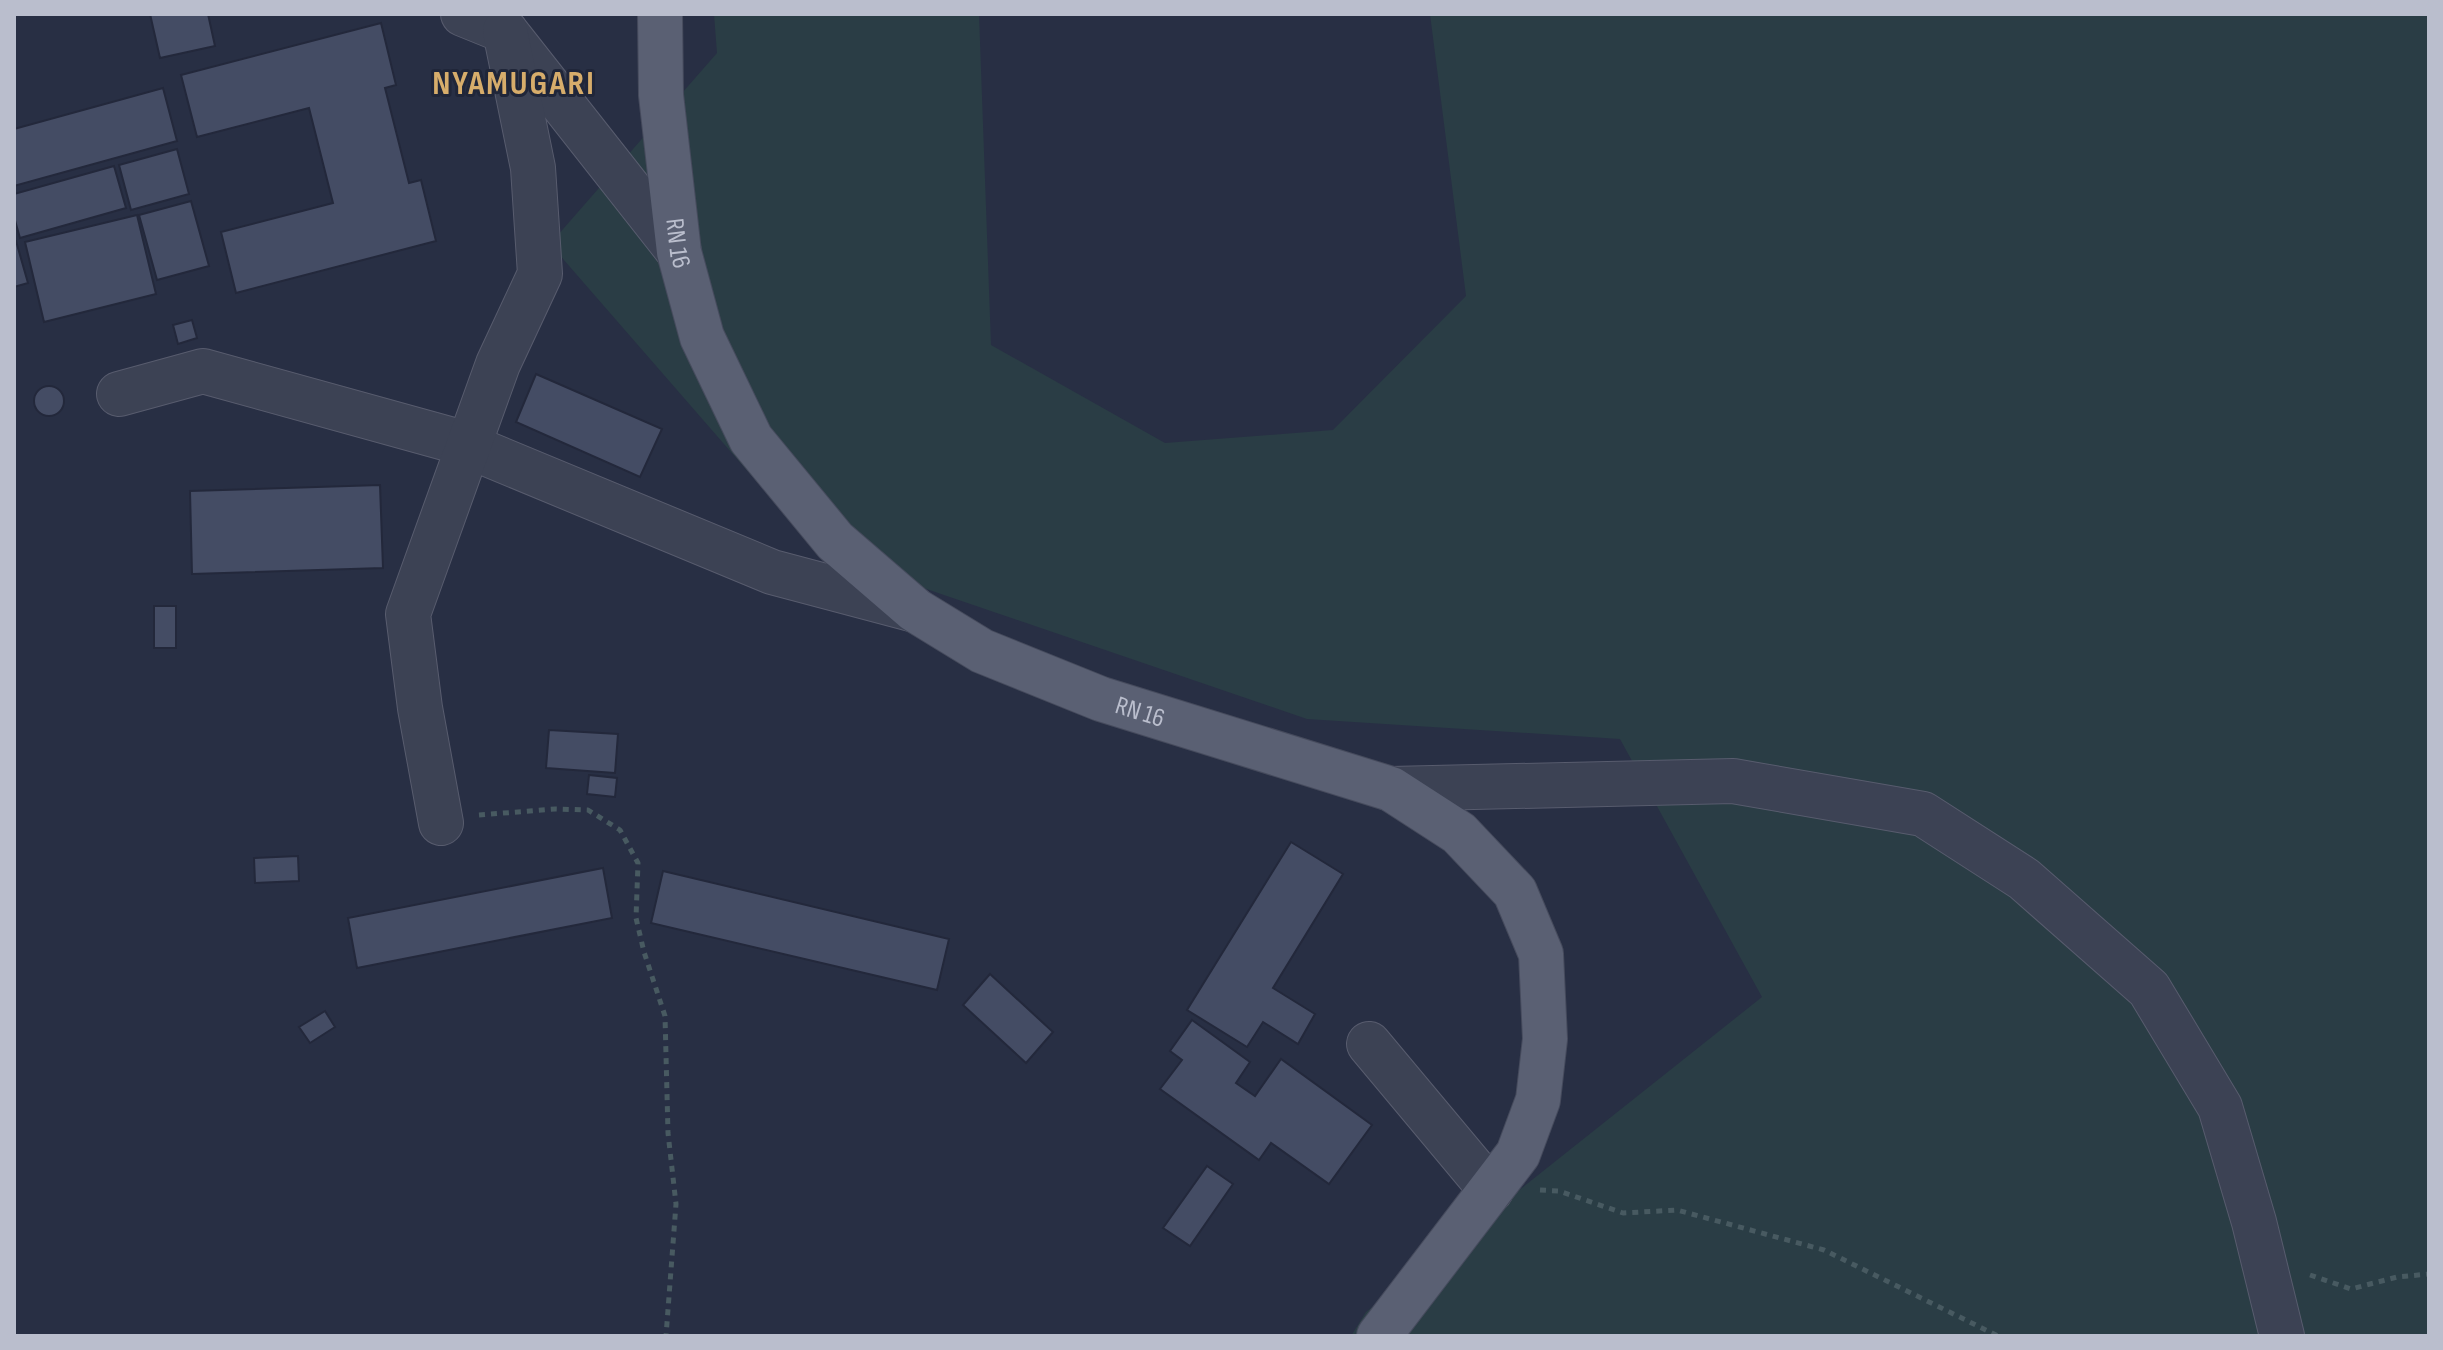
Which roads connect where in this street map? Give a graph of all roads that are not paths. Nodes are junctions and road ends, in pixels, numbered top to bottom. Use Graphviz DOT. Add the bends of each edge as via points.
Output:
graph roads {
  1 [pos="463,14"];
  2 [pos="660,14"];
  3 [pos="505,31"];
  4 [pos="679,252"];
  5 [pos="119,394"];
  6 [pos="468,446"];
  7 [pos="915,610"];
  8 [pos="1391,789"];
  9 [pos="441,823"];
  10 [pos="1369,1044"];
  11 [pos="1491,1190"];
  12 [pos="1379,1336"];
  13 [pos="2282,1336"];
  1 -- 3 [label="street"];
  2 -- 4 [label="main road, RN 16 / RN 16" via="661,95"];
  3 -- 4 [label="street"];
  3 -- 6 [label="street" via="533,168 540,274"];
  4 -- 7 [label="main road, RN 16 / RN 16" via="702,337 751,439 835,541"];
  5 -- 6 [label="street" via="203,371"];
  6 -- 7 [label="street" via="772,572"];
  6 -- 9 [label="street" via="408,614"];
  7 -- 8 [label="main road, RN 16 / RN 16" via="982,651 1101,699"];
  8 -- 11 [label="main road, RN 16 / RN 16" via="1459,833 1515,892 1541,954 1545,1039 1538,1100 1518,1154"];
  8 -- 13 [label="street" via="1733,781 1923,814 2024,879 2149,989 2220,1107"];
  10 -- 11 [label="street"];
  11 -- 12 [label="main road, RN 16 / RN 16"];
}
